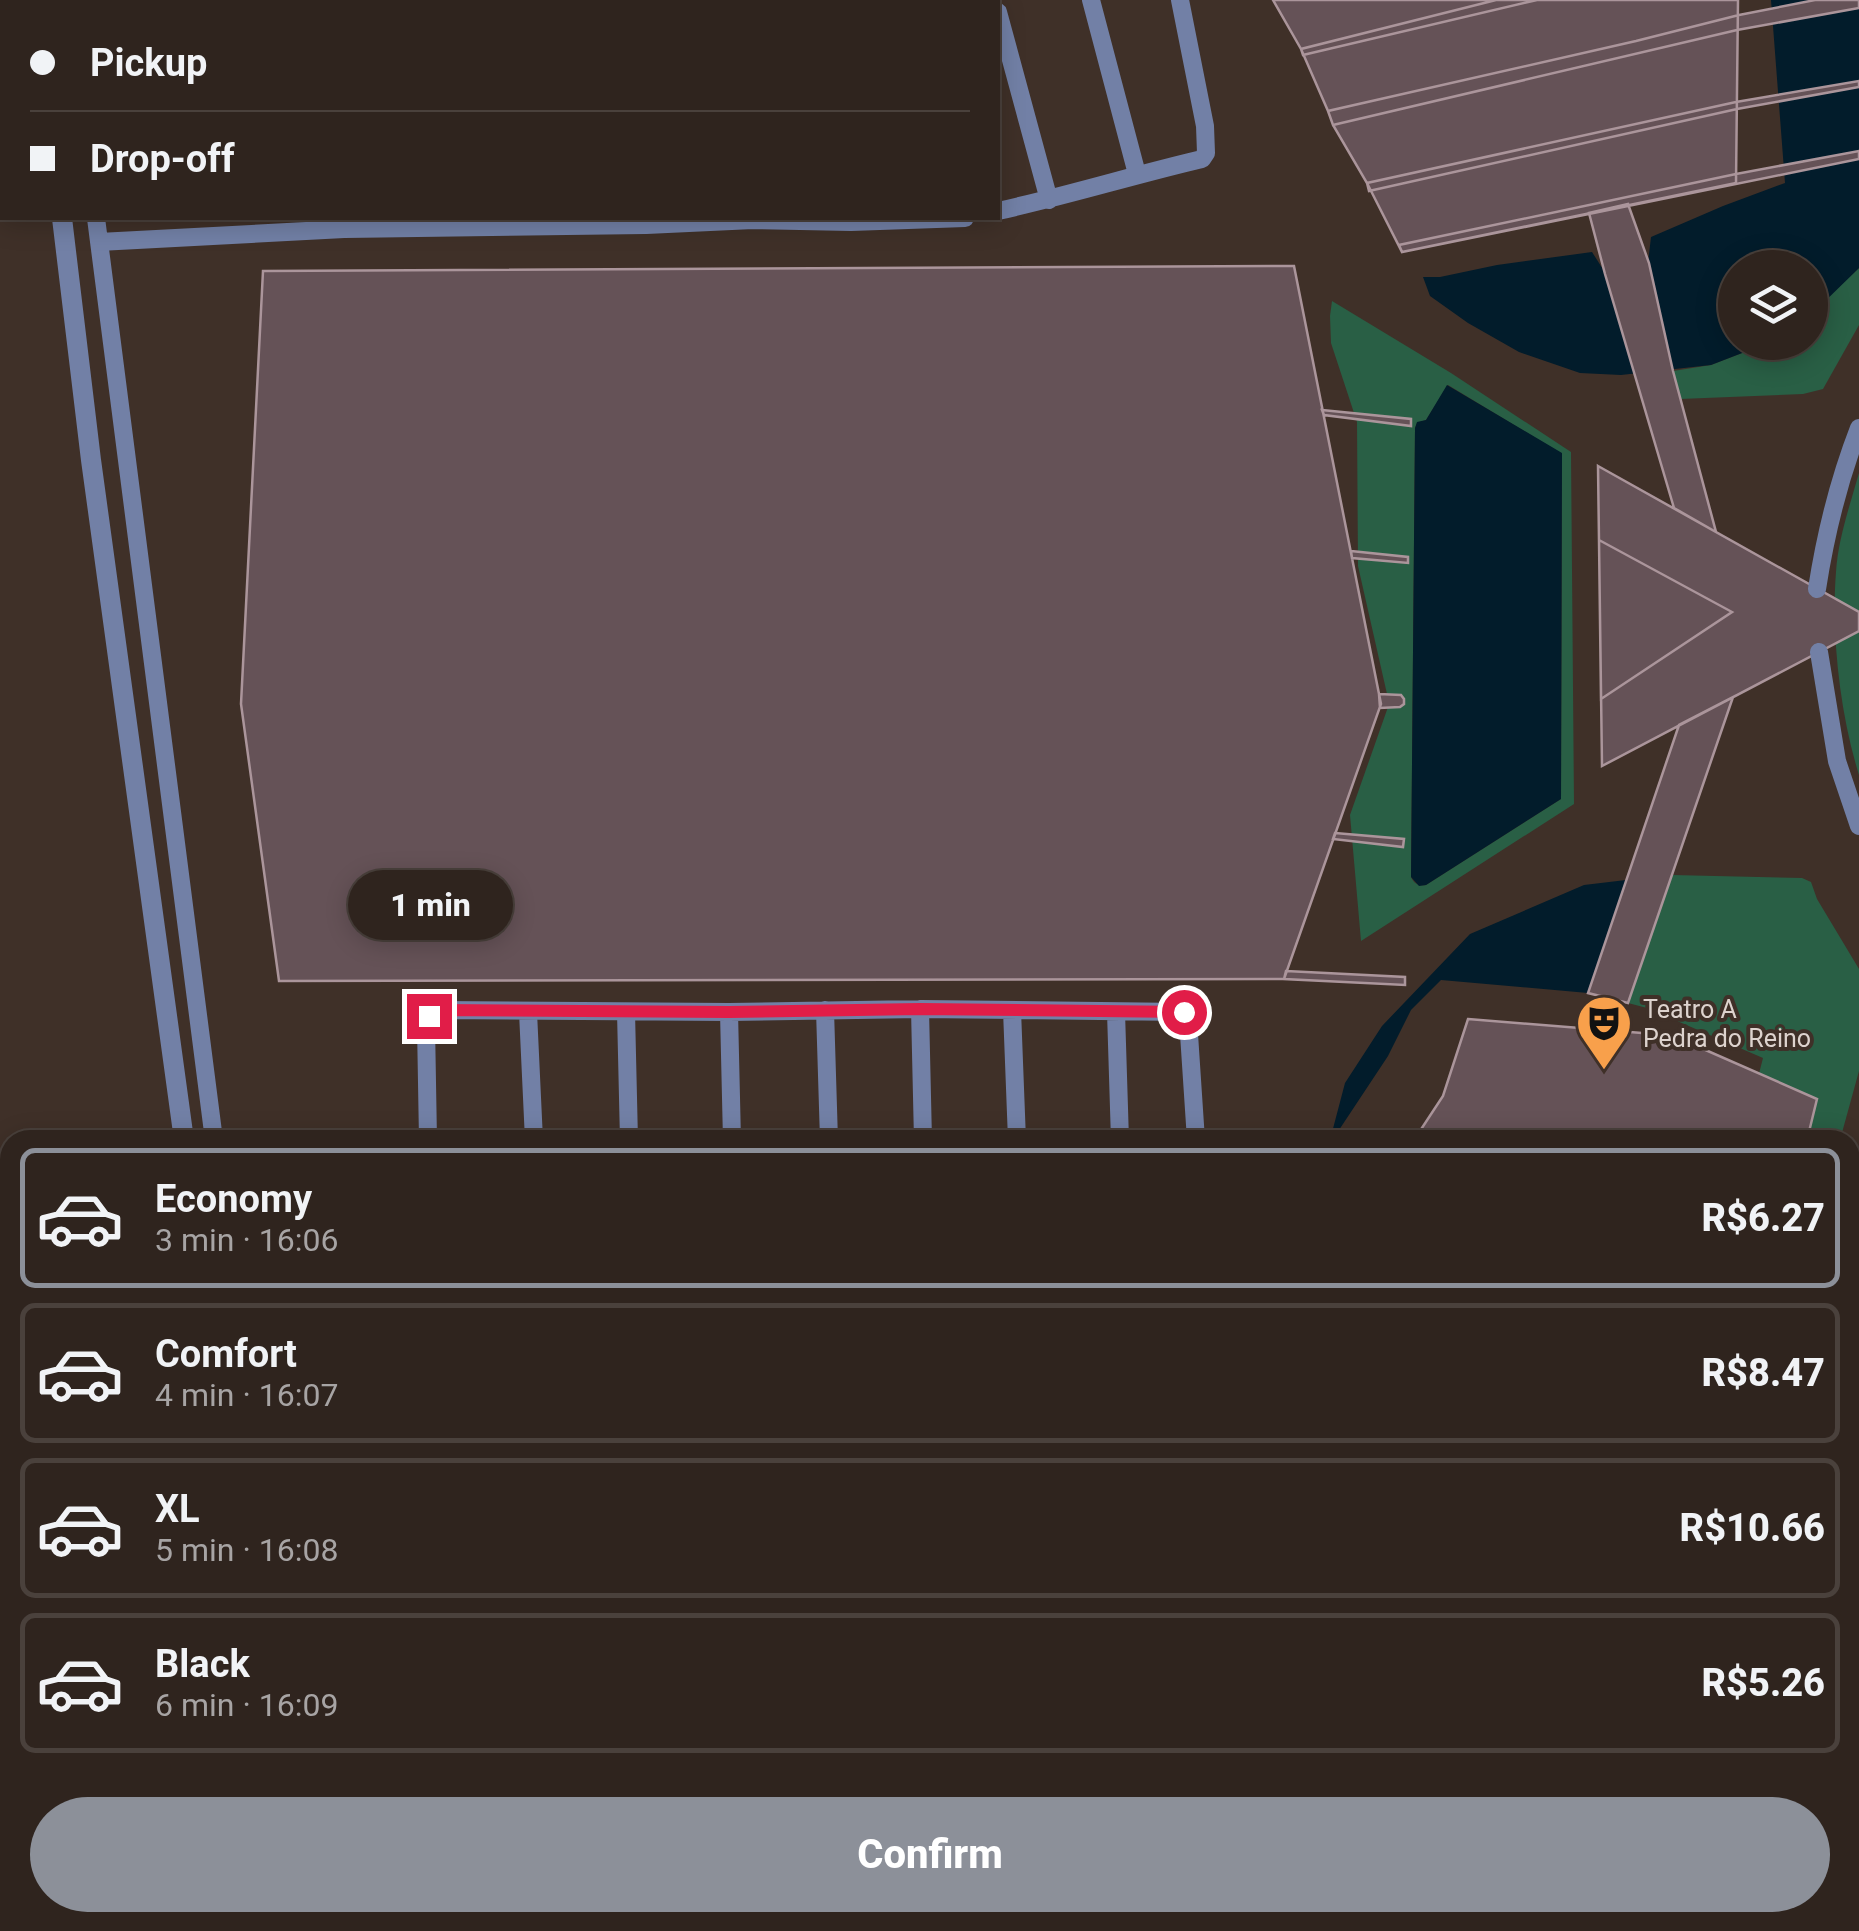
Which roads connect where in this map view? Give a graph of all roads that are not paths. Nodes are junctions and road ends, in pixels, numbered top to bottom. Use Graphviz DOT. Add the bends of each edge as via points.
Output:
graph roads {
  1 [pos="1092,0"];
  2 [pos="1180,0"];
  3 [pos="1000,19"];
  4 [pos="1137,174"];
  5 [pos="1049,200"];
  6 [pos="1000,210"];
  7 [pos="62,220"];
  8 [pos="96,220"];
  9 [pos="698,220"];
  10 [pos="644,221"];
  11 [pos="449,222"];
  12 [pos="542,222"];
  13 [pos="342,223"];
  14 [pos="239,226"];
  15 [pos="99,242"];
  16 [pos="1859,428"];
  17 [pos="1818,588"];
  18 [pos="1820,652"];
  19 [pos="1859,826"];
  20 [pos="920,1009"];
  21 [pos="825,1010"];
  22 [pos="1012,1010"];
  23 [pos="528,1012"];
  24 [pos="626,1012"];
  25 [pos="729,1012"];
  26 [pos="1116,1012"];
  27 [pos="183,1130"];
  28 [pos="213,1130"];
  29 [pos="428,1130"];
  30 [pos="534,1130"];
  31 [pos="629,1130"];
  32 [pos="732,1130"];
  33 [pos="829,1130"];
  34 [pos="923,1130"];
  35 [pos="1017,1130"];
  36 [pos="1120,1130"];
  37 [pos="1195,1130"];
  1 -- 4 [label="lane"];
  2 -- 4 [label="lane" via="1206,153"];
  3 -- 5 [label="lane"];
  4 -- 5 [label="lane"];
  5 -- 6 [label="lane"];
  7 -- 27 [label="street"];
  8 -- 15 [label="lane"];
  9 -- 10 [label="lane"];
  10 -- 12 [label="lane"];
  11 -- 12 [label="lane"];
  11 -- 13 [label="lane"];
  13 -- 14 [label="lane"];
  14 -- 15 [label="lane"];
  15 -- 28 [label="lane"];
  16 -- 17 [label="lane" via="1826,534"];
  18 -- 19 [label="lane" via="1837,761"];
  20 -- 21 [label="lane"];
  20 -- 22 [label="lane"];
  20 -- 34 [label="lane"];
  21 -- 25 [label="lane"];
  21 -- 33 [label="lane"];
  22 -- 26 [label="lane"];
  22 -- 35 [label="lane"];
  23 -- 24 [label="lane"];
  23 -- 29 [label="lane" via="432,1012 426,1024"];
  23 -- 30 [label="lane"];
  24 -- 25 [label="lane"];
  24 -- 31 [label="lane"];
  25 -- 32 [label="lane"];
  26 -- 36 [label="lane"];
  26 -- 37 [label="lane" via="1187,1014"];
}
